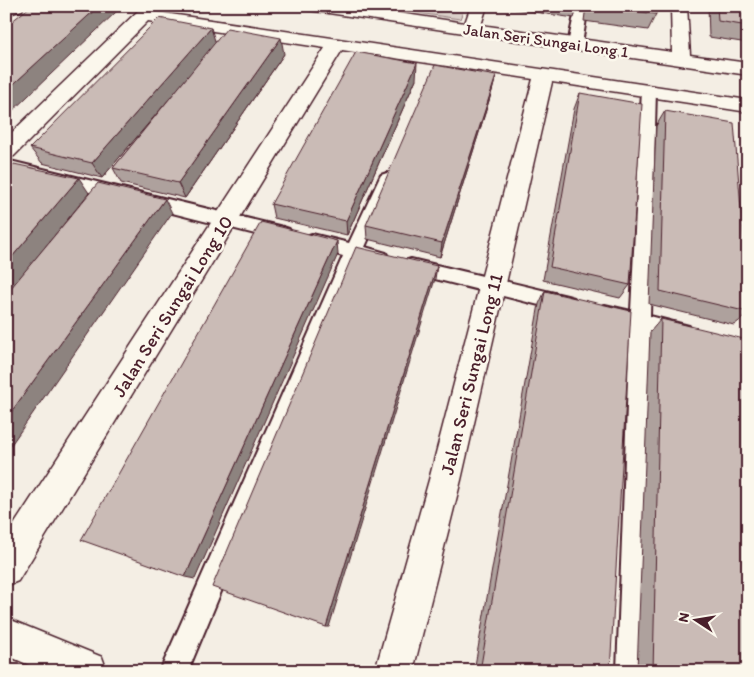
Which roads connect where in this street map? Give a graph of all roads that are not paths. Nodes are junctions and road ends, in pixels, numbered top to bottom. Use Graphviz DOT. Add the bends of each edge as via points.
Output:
graph roads {
  1 [pos="16,6"];
  2 [pos="315,6"];
  3 [pos="479,6"];
  4 [pos="582,6"];
  5 [pos="679,6"];
  6 [pos="6,10"];
  7 [pos="149,11"];
  8 [pos="241,29"];
  9 [pos="471,29"];
  10 [pos="337,43"];
  11 [pos="575,44"];
  12 [pos="228,45"];
  13 [pos="681,59"];
  14 [pos="748,69"];
  15 [pos="544,75"];
  16 [pos="649,90"];
  17 [pos="748,106"];
  18 [pos="6,151"];
  19 [pos="394,164"];
  20 [pos="6,166"];
  21 [pos="121,175"];
  22 [pos="108,191"];
  23 [pos="96,206"];
  24 [pos="227,220"];
  25 [pos="354,251"];
  26 [pos="492,286"];
  27 [pos="640,321"];
  28 [pos="703,337"];
  29 [pos="6,569"];
  30 [pos="6,636"];
  31 [pos="88,671"];
  32 [pos="174,671"];
  33 [pos="394,671"];
  34 [pos="631,671"];
  1 -- 6 [label="street"];
  2 -- 9 [label="street, Jalan Seri Sungai Long 1"];
  3 -- 9 [label="street"];
  4 -- 11 [label="lane"];
  5 -- 13 [label="street"];
  7 -- 8 [label="street"];
  7 -- 18 [label="street"];
  8 -- 10 [label="street"];
  8 -- 12 [label="lane"];
  9 -- 11 [label="street, Jalan Seri Sungai Long 1"];
  10 -- 15 [label="street" via="438,68"];
  10 -- 24 [label="street, Jalan Seri Sungai Long 10"];
  11 -- 13 [label="street, Jalan Seri Sungai Long 1"];
  13 -- 14 [label="street, Jalan Seri Sungai Long 1"];
  15 -- 16 [label="street"];
  15 -- 26 [label="street, Jalan Seri Sungai Long 11"];
  16 -- 17 [label="street"];
  16 -- 27 [label="lane"];
  19 -- 25 [label="lane"];
  20 -- 22 [label="lane"];
  21 -- 22 [label="lane"];
  22 -- 23 [label="lane"];
  22 -- 24 [label="lane"];
  24 -- 25 [label="lane"];
  24 -- 29 [label="street, Jalan Seri Sungai Long 10"];
  25 -- 26 [label="lane"];
  25 -- 32 [label="lane"];
  26 -- 27 [label="lane"];
  26 -- 33 [label="street, Jalan Seri Sungai Long 11"];
  27 -- 28 [label="lane"];
  27 -- 34 [label="lane"];
  30 -- 31 [label="street"];
}
